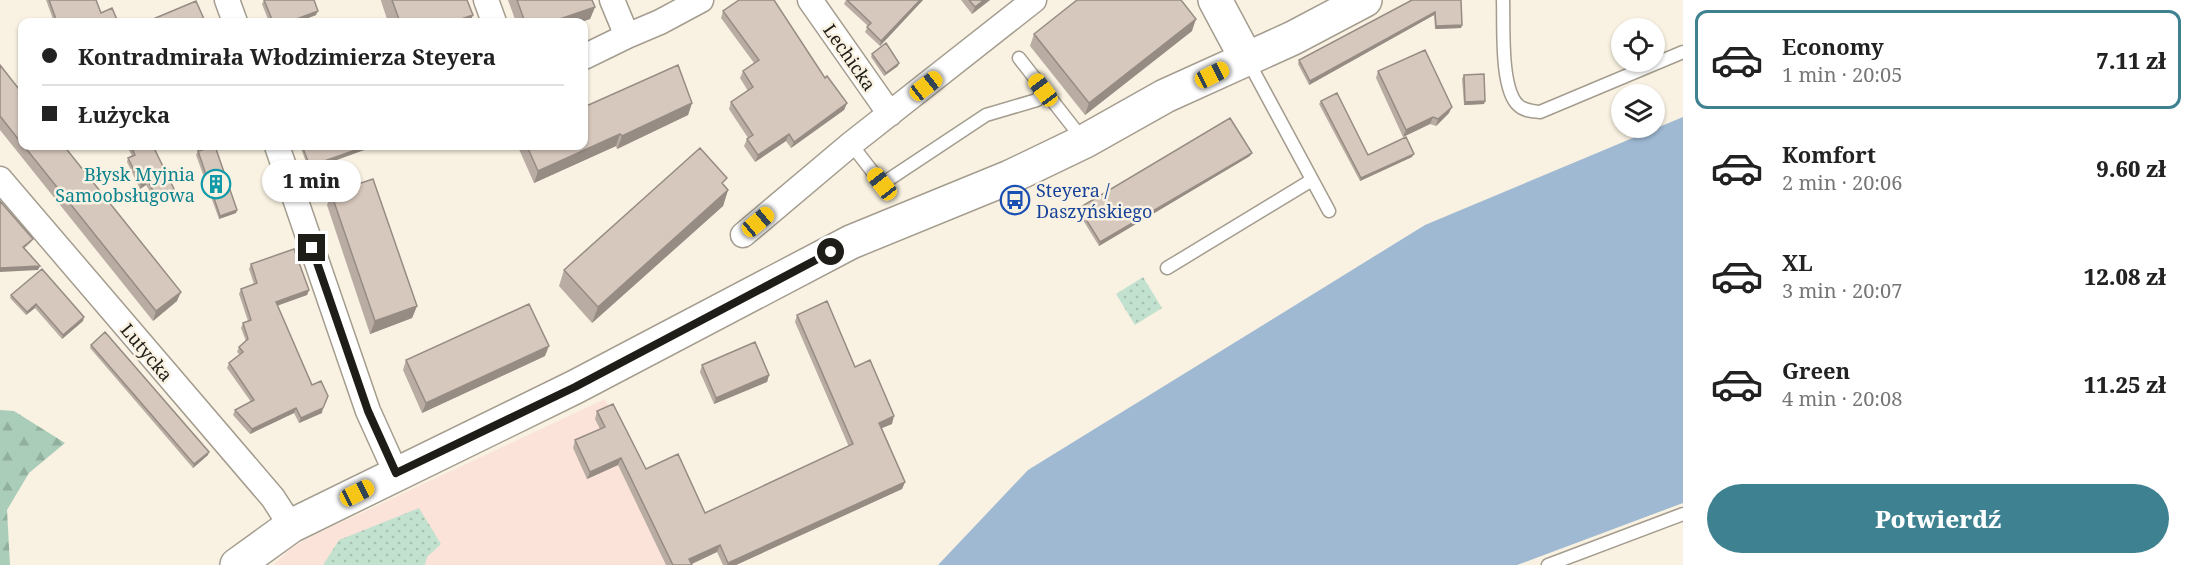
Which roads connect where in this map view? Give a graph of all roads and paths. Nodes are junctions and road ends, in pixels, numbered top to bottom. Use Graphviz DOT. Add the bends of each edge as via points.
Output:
graph roads {
  1 [pos="227,0"];
  2 [pos="486,0"];
  3 [pos="612,0"];
  4 [pos="701,0"];
  5 [pos="810,0"];
  6 [pos="1034,0"];
  7 [pos="1215,0"];
  8 [pos="1365,0"];
  9 [pos="1503,0"];
  10 [pos="234,18"];
  11 [pos="493,18"];
  12 [pos="627,36"];
  13 [pos="1683,52"];
  14 [pos="588,55"];
  15 [pos="1019,58"];
  16 [pos="1246,58"];
  17 [pos="1043,90"];
  18 [pos="890,114"];
  19 [pos="1085,141"];
  20 [pos="851,144"];
  21 [pos="278,150"];
  22 [pos="0,179"];
  23 [pos="1312,180"];
  24 [pos="1329,211"];
  25 [pos="743,234"];
  26 [pos="1167,268"];
  27 [pos="396,473"];
  28 [pos="1683,514"];
  29 [pos="291,526"];
  30 [pos="237,565"];
  31 [pos="1548,565"];
  1 -- 10 [label="street"];
  2 -- 11 [label="street"];
  3 -- 12 [label="street"];
  4 -- 12 [label="street"];
  5 -- 18 [label="street, Lechicka"];
  6 -- 18 [label="street"];
  7 -- 16 [label="street"];
  8 -- 16 [label="street"];
  9 -- 13 [label="lane" via="1507,86 1518,105 1529,111 1547,109"];
  12 -- 14 [label="street"];
  15 -- 17 [label="lane"];
  16 -- 19 [label="street" via="1165,96"];
  16 -- 23 [label="lane"];
  17 -- 19 [label="lane"];
  17 -- 20 [label="lane" via="1037,100 986,115 882,184"];
  18 -- 20 [label="street"];
  19 -- 27 [label="street" via="984,188 851,242 575,387"];
  20 -- 25 [label="street"];
  21 -- 27 [label="street" via="368,411"];
  22 -- 29 [label="street, Lutycka" via="273,498"];
  23 -- 24 [label="lane"];
  23 -- 26 [label="lane"];
  27 -- 29 [label="street"];
  28 -- 31 [label="lane"];
  29 -- 30 [label="street"];
}
